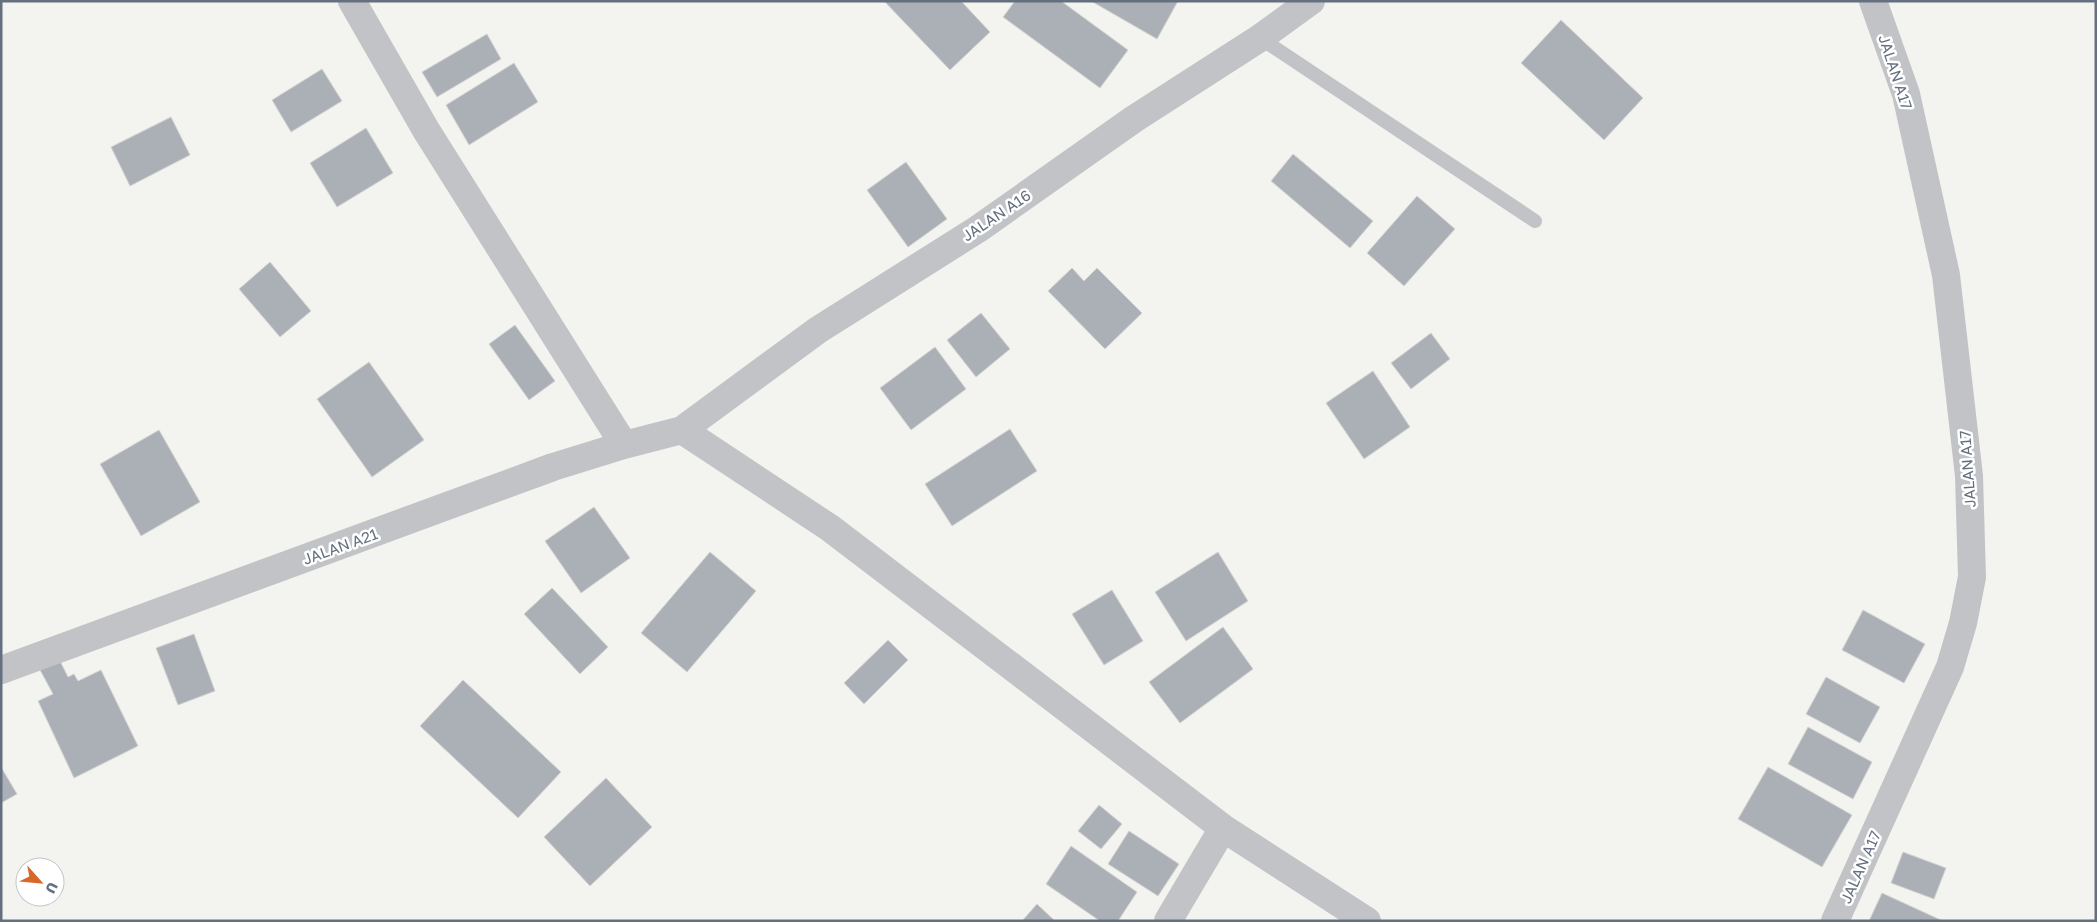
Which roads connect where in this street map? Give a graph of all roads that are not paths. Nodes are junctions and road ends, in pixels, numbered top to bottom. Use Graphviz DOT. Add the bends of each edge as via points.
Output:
graph roads {
  1 [pos="352,1"];
  2 [pos="1311,1"];
  3 [pos="1873,1"];
  4 [pos="1260,38"];
  5 [pos="1535,221"];
  6 [pos="682,430"];
  7 [pos="624,445"];
  8 [pos="1,670"];
  9 [pos="1223,828"];
  10 [pos="1168,921"];
  11 [pos="1367,921"];
  12 [pos="1835,921"];
  1 -- 7 [label="street" via="426,130"];
  2 -- 4 [label="street, JALAN A16"];
  3 -- 12 [label="street, JALAN A17" via="1906,94 1946,275 1969,476 1972,576 1950,667"];
  4 -- 5 [label="lane"];
  4 -- 6 [label="street, JALAN A16" via="1134,119 978,229 818,330"];
  6 -- 7 [label="street, JALAN A21"];
  6 -- 9 [label="street" via="830,528"];
  7 -- 8 [label="street, JALAN A21" via="544,470"];
  9 -- 10 [label="street"];
  9 -- 11 [label="street"];
}
